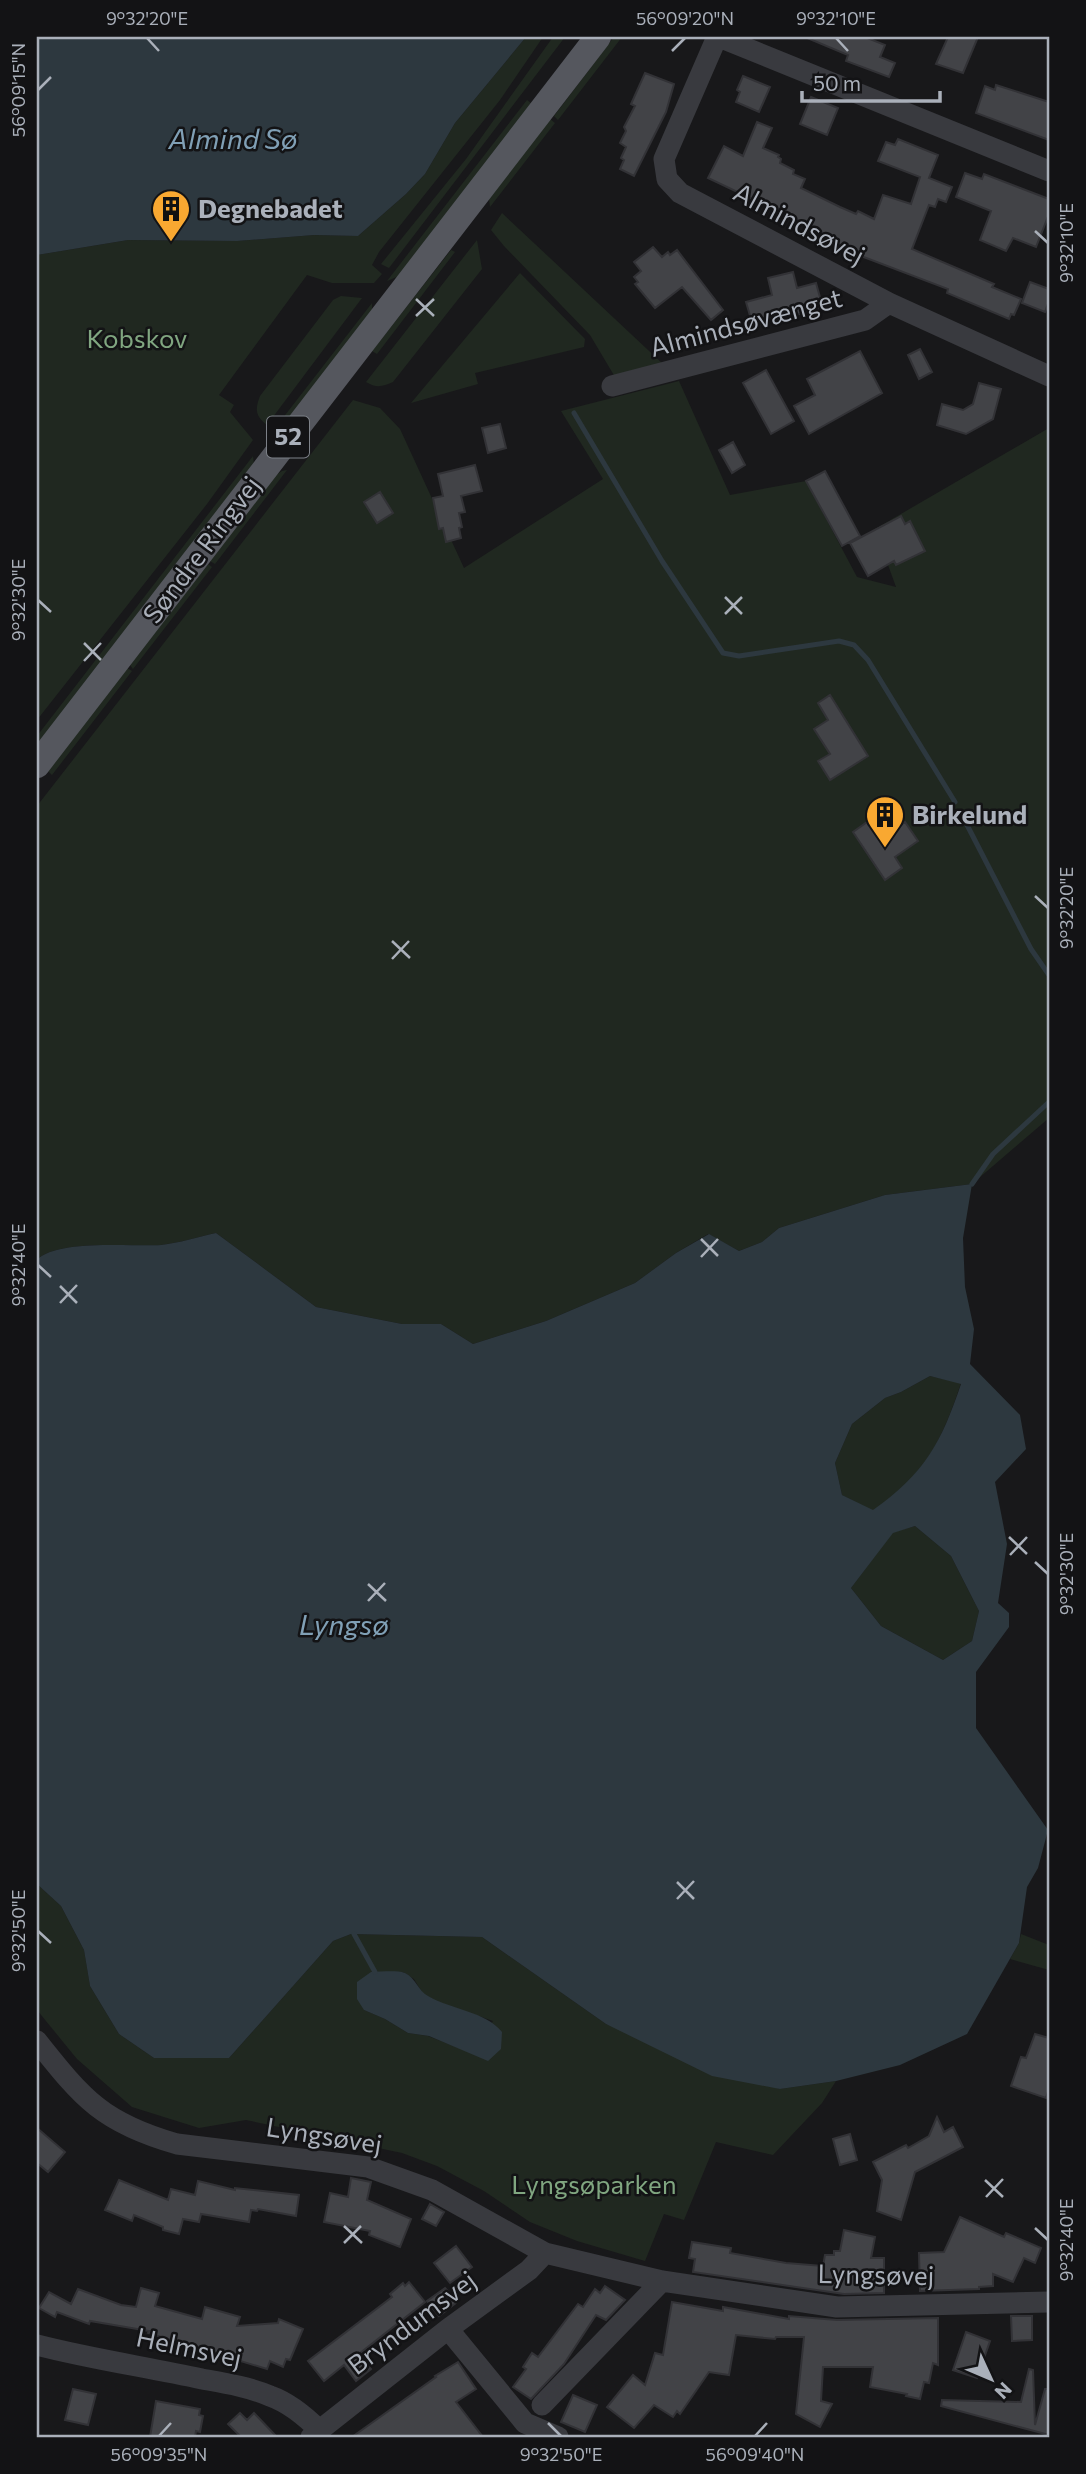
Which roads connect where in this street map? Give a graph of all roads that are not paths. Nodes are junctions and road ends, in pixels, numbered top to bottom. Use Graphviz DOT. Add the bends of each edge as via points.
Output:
graph roads {
  1 [pos="598,37"];
  2 [pos="718,37"];
  3 [pos="1049,171"];
  4 [pos="888,303"];
  5 [pos="1049,376"];
  6 [pos="612,386"];
  7 [pos="37,765"];
  8 [pos="37,2040"];
  9 [pos="545,2253"];
  10 [pos="662,2281"];
  11 [pos="1049,2302"];
  12 [pos="448,2329"];
  13 [pos="37,2345"];
  14 [pos="542,2405"];
  15 [pos="518,2430"];
  16 [pos="315,2433"];
  17 [pos="558,2437"];
  1 -- 7 [label="main road, Søndre Ringvej / 52"];
  2 -- 3 [label="street"];
  2 -- 4 [label="street, Almindsøvej" via="664,159 667,179 680,193"];
  4 -- 5 [label="street, Almindsøvej"];
  4 -- 6 [label="street, Almindsøvænget" via="852,324"];
  8 -- 9 [label="street, Lyngsøvej" via="73,2087 95,2107 147,2136 177,2144 368,2167 432,2190"];
  9 -- 10 [label="street, Lyngsøvej"];
  9 -- 12 [label="street, Bryndumsvej" via="529,2270"];
  10 -- 11 [label="street, Lyngsøvej" via="837,2307"];
  10 -- 14 [label="street"];
  12 -- 15 [label="street"];
  12 -- 16 [label="street, Bryndumsvej"];
  13 -- 16 [label="street, Helmsvej" via="271,2396 309,2420"];
  15 -- 17 [label="street"];
}
